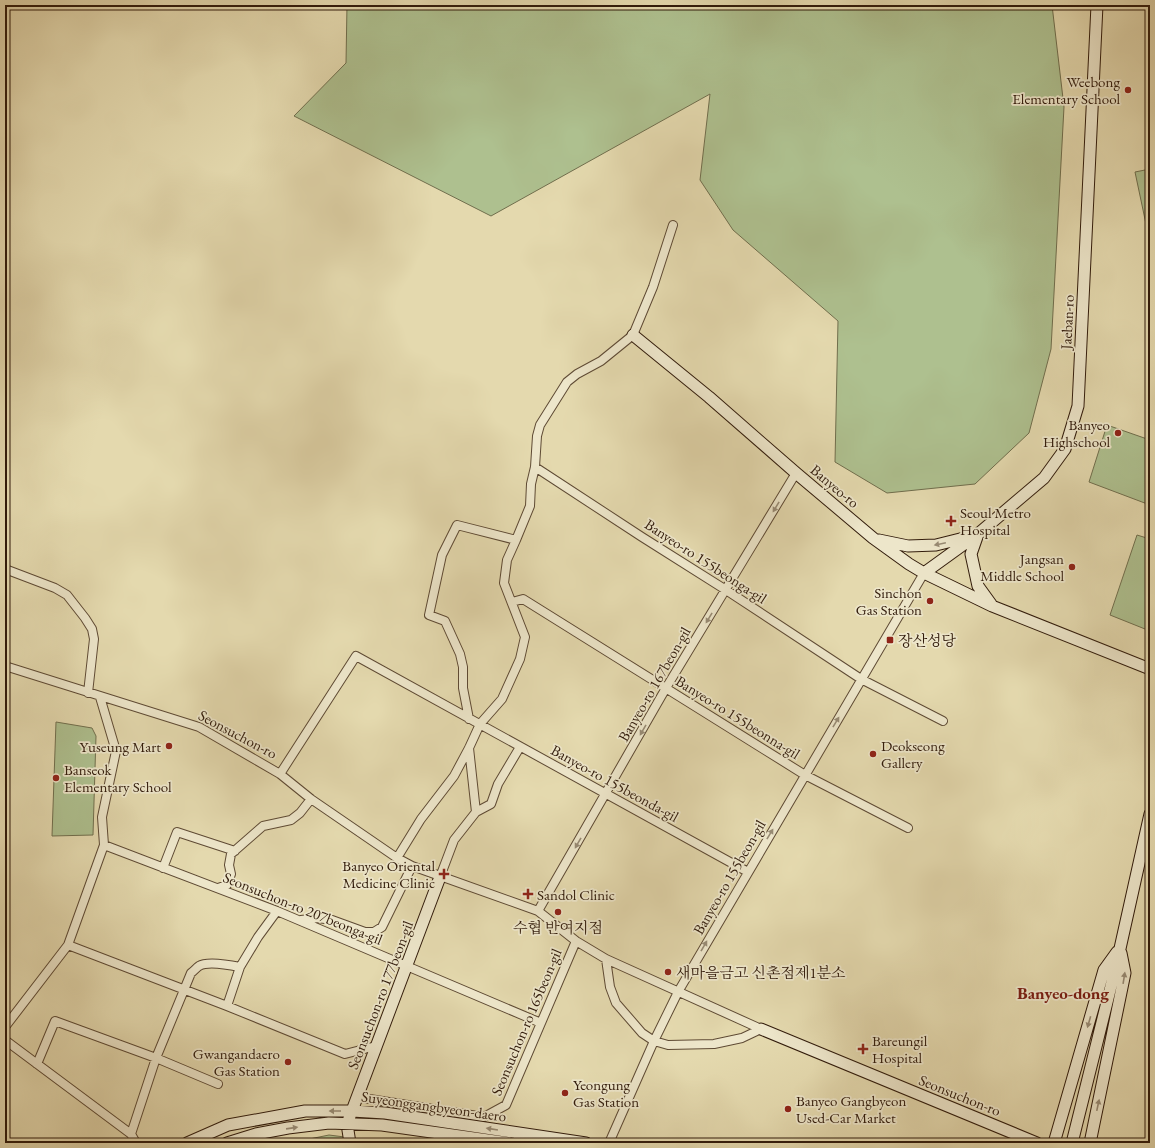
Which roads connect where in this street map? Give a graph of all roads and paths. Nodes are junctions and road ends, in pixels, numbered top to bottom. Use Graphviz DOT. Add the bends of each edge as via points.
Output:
graph roads {
  1 [pos="1097,5"];
  2 [pos="673,224"];
  3 [pos="633,335"];
  4 [pos="535,467"];
  5 [pos="796,473"];
  6 [pos="978,534"];
  7 [pos="873,538"];
  8 [pos="516,540"];
  9 [pos="5,569"];
  10 [pos="924,573"];
  11 [pos="726,590"];
  12 [pos="512,602"];
  13 [pos="992,606"];
  14 [pos="5,666"];
  15 [pos="1150,669"];
  16 [pos="861,679"];
  17 [pos="666,688"];
  18 [pos="88,692"];
  19 [pos="100,696"];
  20 [pos="469,719"];
  21 [pos="943,721"];
  22 [pos="480,724"];
  23 [pos="520,747"];
  24 [pos="470,748"];
  25 [pos="280,774"];
  26 [pos="804,775"];
  27 [pos="607,794"];
  28 [pos="311,799"];
  29 [pos="476,812"];
  30 [pos="1150,814"];
  31 [pos="908,828"];
  32 [pos="104,845"];
  33 [pos="234,851"];
  34 [pos="397,858"];
  35 [pos="412,866"];
  36 [pos="163,868"];
  37 [pos="748,872"];
  38 [pos="440,877"];
  39 [pos="218,888"];
  40 [pos="277,911"];
  41 [pos="538,911"];
  42 [pos="300,920"];
  43 [pos="576,941"];
  44 [pos="68,944"];
  45 [pos="1120,949"];
  46 [pos="606,959"];
  47 [pos="406,966"];
  48 [pos="240,967"];
  49 [pos="184,990"];
  50 [pos="678,992"];
  51 [pos="227,1006"];
  52 [pos="541,1024"];
  53 [pos="5,1027"];
  54 [pos="761,1029"];
  55 [pos="5,1040"];
  56 [pos="654,1041"];
  57 [pos="376,1046"];
  58 [pos="156,1058"];
  59 [pos="37,1064"];
  60 [pos="218,1084"];
  61 [pos="357,1097"];
  62 [pos="352,1111"];
  63 [pos="347,1124"];
  64 [pos="131,1134"];
  65 [pos="350,1141"];
  66 [pos="136,1143"];
  67 [pos="187,1143"];
  68 [pos="227,1143"];
  69 [pos="509,1143"];
  70 [pos="586,1143"];
  71 [pos="609,1143"];
  72 [pos="1038,1143"];
  73 [pos="1054,1143"];
  74 [pos="1072,1143"];
  75 [pos="1090,1143"];
  1 -- 6 [label="main road, Jaeban-ro" via="1078,406 1064,449 1044,478"];
  2 -- 3 [label="street" via="653,287"];
  3 -- 4 [label="street" via="567,382 540,425"];
  3 -- 5 [label="main road, Banyeo-ro"];
  4 -- 8 [label="street" via="530,506"];
  4 -- 11 [label="street, Banyeo-ro 155beonga-gil"];
  5 -- 7 [label="main road, Banyeo-ro"];
  5 -- 11 [label="street, Banyeo-ro 167beon-gil, one-way"];
  6 -- 7 [label="main road, one-way" via="936,545 908,546"];
  6 -- 10 [label="main road, Jaeban-ro"];
  6 -- 13 [label="main road" via="971,554 978,586"];
  7 -- 10 [label="main road, Banyeo-ro"];
  8 -- 12 [label="street" via="506,560 504,583"];
  8 -- 20 [label="street" via="457,525 442,555 428,615 445,621 460,654"];
  9 -- 18 [label="street" via="67,595 85,618 92,629 94,639"];
  10 -- 13 [label="main road, Banyeo-ro"];
  10 -- 16 [label="street, Banyeo-ro 155beon-gil"];
  11 -- 16 [label="street, Banyeo-ro 155beonga-gil"];
  11 -- 17 [label="street, Banyeo-ro 167beon-gil, one-way"];
  12 -- 17 [label="street, Banyeo-ro 155beonna-gil" via="523,599"];
  12 -- 22 [label="street" via="525,637 520,659 502,699"];
  13 -- 15 [label="main road, Banyeo-ro"];
  14 -- 18 [label="street, Seonsuchon-ro"];
  16 -- 21 [label="street"];
  26 -- 16 [label="street, Banyeo-ro 155beon-gil, one-way"];
  17 -- 26 [label="street, Banyeo-ro 155beonna-gil"];
  17 -- 27 [label="street, Banyeo-ro 167beon-gil, one-way"];
  18 -- 19 [label="street, Seonsuchon-ro"];
  19 -- 25 [label="street, Seonsuchon-ro" via="199,727"];
  19 -- 32 [label="street" via="116,751 102,817"];
  20 -- 22 [label="street, Banyeo-ro 155beonda-gil"];
  20 -- 25 [label="street, Banyeo-ro 155beonda-gil" via="356,656"];
  22 -- 23 [label="street, Banyeo-ro 155beonda-gil"];
  22 -- 24 [label="street"];
  23 -- 27 [label="street, Banyeo-ro 155beonda-gil"];
  23 -- 29 [label="street" via="498,784 491,804"];
  24 -- 29 [label="street"];
  24 -- 34 [label="street" via="454,776 421,819"];
  25 -- 28 [label="street, Seonsuchon-ro"];
  26 -- 31 [label="street"];
  37 -- 26 [label="street, Banyeo-ro 155beon-gil, one-way"];
  27 -- 37 [label="street, Banyeo-ro 155beonda-gil"];
  27 -- 41 [label="street, Banyeo-ro 167beon-gil, one-way"];
  28 -- 33 [label="street" via="291,820 263,826"];
  28 -- 34 [label="street, Seonsuchon-ro"];
  29 -- 38 [label="street" via="454,840"];
  30 -- 45 [label="main road"];
  32 -- 36 [label="street, Seonsuchon-ro 207beonga-gil"];
  32 -- 44 [label="street"];
  33 -- 36 [label="street" via="177,832"];
  33 -- 39 [label="street" via="231,854 231,874 227,885"];
  34 -- 35 [label="street, Seonsuchon-ro"];
  35 -- 38 [label="street, Seonsuchon-ro"];
  35 -- 42 [label="street" via="382,927 374,932 365,932 332,920"];
  36 -- 39 [label="street, Seonsuchon-ro 207beonga-gil"];
  50 -- 37 [label="street, Banyeo-ro 155beon-gil, one-way"];
  38 -- 41 [label="street, Seonsuchon-ro"];
  38 -- 47 [label="main road, Seonsuchon-ro 177beon-gil"];
  39 -- 40 [label="street, Seonsuchon-ro 207beonga-gil"];
  40 -- 42 [label="street, Seonsuchon-ro 207beonga-gil"];
  40 -- 48 [label="street"];
  41 -- 43 [label="street, Seonsuchon-ro"];
  42 -- 47 [label="street, Seonsuchon-ro 207beonga-gil"];
  43 -- 46 [label="street, Seonsuchon-ro"];
  43 -- 52 [label="street, Seonsuchon-ro 165beon-gil"];
  44 -- 49 [label="street"];
  44 -- 53 [label="street"];
  45 -- 73 [label="main road, one-way" via="1104,970"];
  45 -- 74 [label="main road"];
  75 -- 45 [label="main road, one-way" via="1125,973"];
  46 -- 50 [label="street, Seonsuchon-ro"];
  46 -- 56 [label="street" via="610,987 616,1003 642,1033"];
  47 -- 52 [label="street, Seonsuchon-ro 207beonga-gil"];
  47 -- 57 [label="main road, Seonsuchon-ro 177beon-gil"];
  48 -- 49 [label="street" via="205,964 198,966 191,973"];
  48 -- 51 [label="street"];
  49 -- 51 [label="street"];
  49 -- 58 [label="street"];
  50 -- 54 [label="street, Seonsuchon-ro"];
  50 -- 56 [label="street, Banyeo-ro 155beon-gil"];
  51 -- 57 [label="street" via="345,1054"];
  52 -- 61 [label="street, Seonsuchon-ro 165beon-gil" via="506,1106 484,1117"];
  54 -- 56 [label="street" via="742,1038 714,1044 668,1045"];
  54 -- 72 [label="main road, Seonsuchon-ro"];
  55 -- 59 [label="street"];
  56 -- 71 [label="street, Banyeo-ro 155beon-gil"];
  57 -- 61 [label="main road, Seonsuchon-ro 177beon-gil"];
  58 -- 59 [label="street" via="55,1022"];
  58 -- 60 [label="street"];
  58 -- 64 [label="street"];
  59 -- 64 [label="street"];
  61 -- 62 [label="main road, Seonsuchon-ro 177beon-gil"];
  62 -- 63 [label="main road, Seonsuchon-ro 177beon-gil"];
  62 -- 67 [label="main road, Suyeonggangbyeon-daero, one-way" via="305,1111 228,1125"];
  70 -- 62 [label="main road, Suyeonggangbyeon-daero, one-way" via="385,1113"];
  63 -- 65 [label="main road"];
  68 -- 63 [label="main road, Suyeonggangbyeon-daero, one-way" via="288,1128 329,1123"];
  63 -- 69 [label="main road, Suyeonggangbyeon-daero" via="382,1125"];
  64 -- 66 [label="street"];
}
